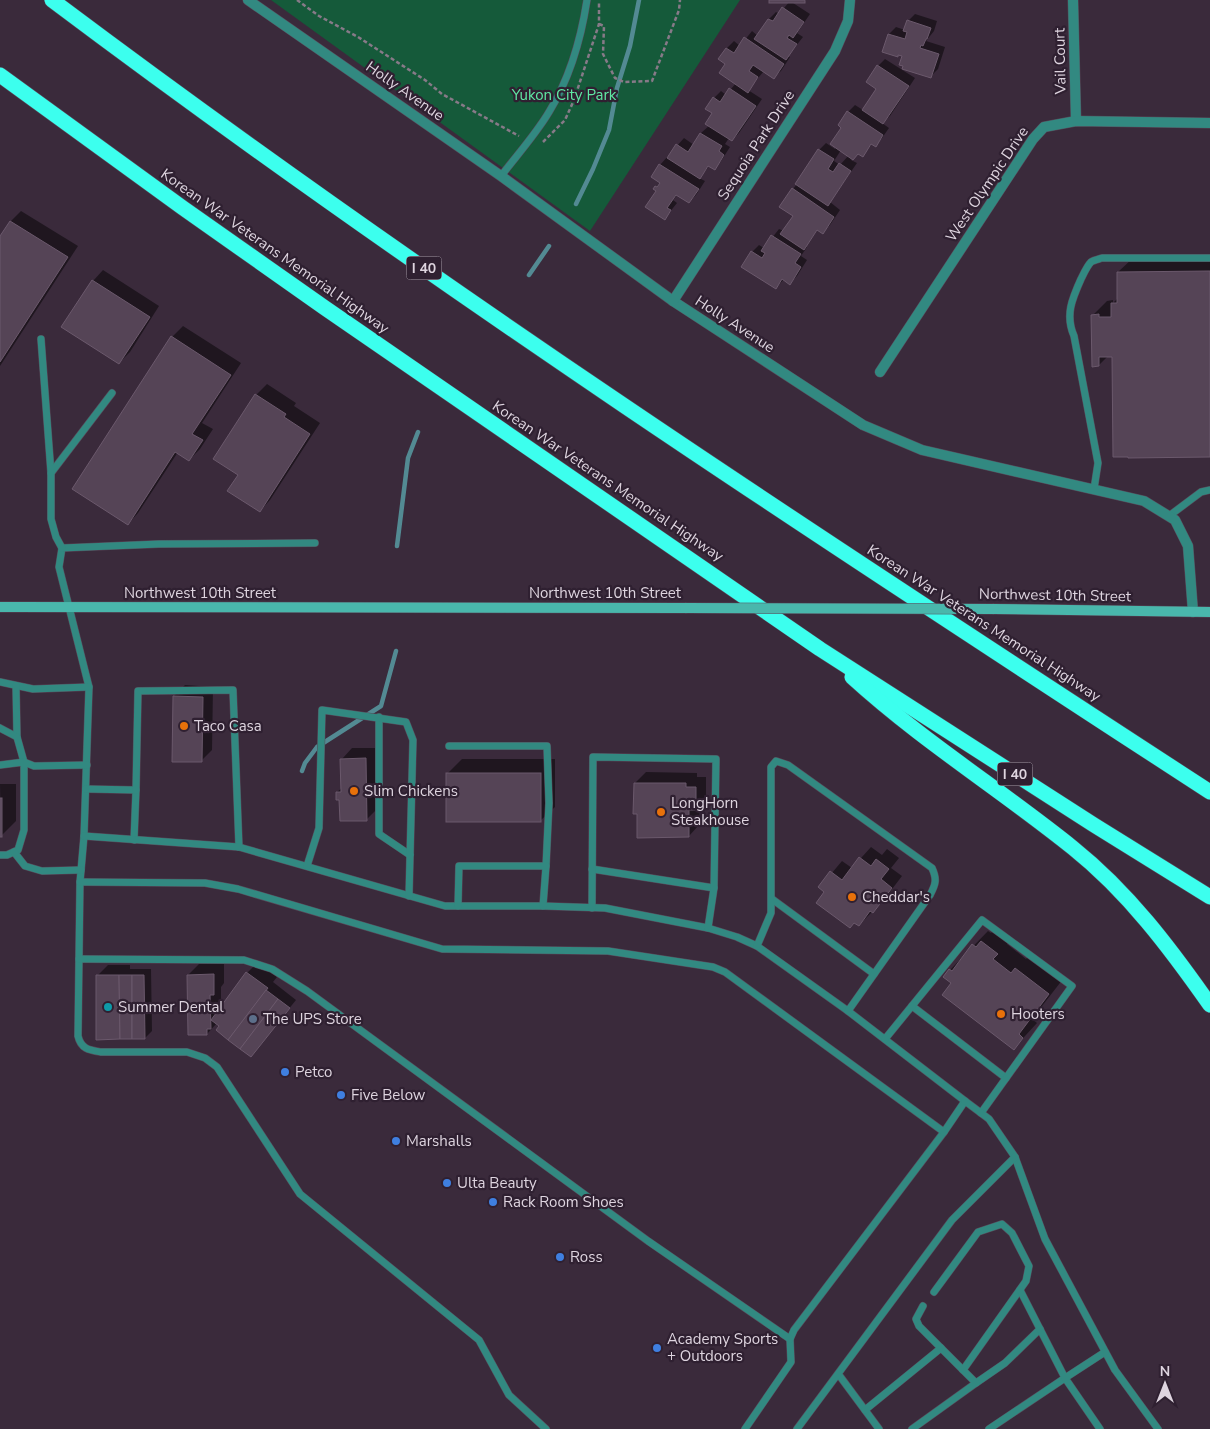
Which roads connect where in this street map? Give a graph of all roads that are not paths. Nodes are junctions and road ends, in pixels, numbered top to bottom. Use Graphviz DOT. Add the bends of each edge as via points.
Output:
graph roads {
  1 [pos="52,0"];
  2 [pos="248,0"];
  3 [pos="586,0"];
  4 [pos="850,0"];
  5 [pos="1073,0"];
  6 [pos="0,75"];
  7 [pos="1076,121"];
  8 [pos="1210,123"];
  9 [pos="501,176"];
  10 [pos="1210,258"];
  11 [pos="673,301"];
  12 [pos="41,340"];
  13 [pos="880,372"];
  14 [pos="112,393"];
  15 [pos="51,473"];
  16 [pos="1094,489"];
  17 [pos="1210,490"];
  18 [pos="1169,516"];
  19 [pos="315,543"];
  20 [pos="62,548"];
  21 [pos="70,606"];
  22 [pos="0,607"];
  23 [pos="1193,612"];
  24 [pos="1210,612"];
  25 [pos="820,649"];
  26 [pos="0,682"];
  27 [pos="16,686"];
  28 [pos="89,687"];
  29 [pos="379,717"];
  30 [pos="0,728"];
  31 [pos="17,736"];
  32 [pos="449,746"];
  33 [pos="24,762"];
  34 [pos="0,764"];
  35 [pos="87,765"];
  36 [pos="86,789"];
  37 [pos="136,790"];
  38 [pos="1210,792"];
  39 [pos="84,836"];
  40 [pos="134,840"];
  41 [pos="239,847"];
  42 [pos="14,852"];
  43 [pos="0,855"];
  44 [pos="410,855"];
  45 [pos="307,866"];
  46 [pos="546,866"];
  47 [pos="592,869"];
  48 [pos="81,870"];
  49 [pos="80,882"];
  50 [pos="714,888"];
  51 [pos="409,896"];
  52 [pos="1210,897"];
  53 [pos="772,899"];
  54 [pos="458,906"];
  55 [pos="544,906"];
  56 [pos="592,908"];
  57 [pos="708,928"];
  58 [pos="757,946"];
  59 [pos="79,959"];
  60 [pos="874,974"];
  61 [pos="1210,1004"];
  62 [pos="912,1006"];
  63 [pos="848,1011"];
  64 [pos="885,1039"];
  65 [pos="1006,1078"];
  66 [pos="965,1101"];
  67 [pos="981,1113"];
  68 [pos="944,1132"];
  69 [pos="1015,1157"];
  70 [pos="1020,1290"];
  71 [pos="934,1292"];
  72 [pos="923,1306"];
  73 [pos="1040,1329"];
  74 [pos="790,1339"];
  75 [pos="941,1348"];
  76 [pos="1105,1352"];
  77 [pos="963,1370"];
  78 [pos="839,1375"];
  79 [pos="1065,1378"];
  80 [pos="976,1383"];
  81 [pos="865,1410"];
  82 [pos="546,1429"];
  83 [pos="745,1429"];
  84 [pos="797,1429"];
  85 [pos="879,1429"];
  86 [pos="912,1429"];
  87 [pos="989,1429"];
  88 [pos="1100,1429"];
  89 [pos="1158,1429"];
  1 -- 38 [label="highway, Korean War Veterans Memorial Highway / I 40" via="353,219 657,429"];
  2 -- 9 [label="street, Holly Avenue"];
  3 -- 9 [label="lane" via="578,44 564,84 549,113"];
  4 -- 11 [label="street, Sequoia Park Drive" via="848,21 835,51"];
  5 -- 7 [label="street, Vail Court"];
  6 -- 25 [label="highway, Korean War Veterans Memorial Highway / I 40" via="309,297"];
  7 -- 8 [label="street, West Olympic Drive"];
  7 -- 13 [label="street, West Olympic Drive" via="1044,127 1033,139"];
  9 -- 11 [label="street, Holly Avenue"];
  10 -- 16 [label="lane" via="1102,258 1091,262 1084,274 1072,299 1069,316 1098,463"];
  11 -- 16 [label="street, Holly Avenue" via="863,425 922,450"];
  12 -- 15 [label="lane"];
  14 -- 15 [label="lane"];
  15 -- 20 [label="lane" via="51,519"];
  16 -- 18 [label="street, Holly Avenue" via="1144,501"];
  17 -- 18 [label="lane" via="1201,492"];
  18 -- 23 [label="street, Holly Avenue" via="1175,520 1188,546"];
  19 -- 20 [label="lane"];
  20 -- 21 [label="lane" via="59,568"];
  21 -- 22 [label="main road, Northwest 10th Street"];
  21 -- 23 [label="main road, Northwest 10th Street, bridge"];
  21 -- 28 [label="lane"];
  23 -- 24 [label="main road, Northwest 10th Street"];
  25 -- 52 [label="highway, Korean War Veterans Memorial Highway / I 40"];
  25 -- 61 [label="highway" via="883,706 1074,849 1112,883 1181,962"];
  26 -- 27 [label="lane"];
  27 -- 28 [label="lane" via="33,689"];
  27 -- 31 [label="lane"];
  28 -- 35 [label="lane"];
  29 -- 44 [label="lane" via="379,834"];
  29 -- 44 [label="lane" via="406,722 413,740"];
  29 -- 45 [label="lane" via="322,710 319,828"];
  30 -- 31 [label="lane"];
  31 -- 33 [label="lane"];
  32 -- 46 [label="lane" via="547,746"];
  33 -- 34 [label="lane"];
  33 -- 35 [label="lane" via="34,766"];
  33 -- 42 [label="lane" via="24,830 18,850"];
  35 -- 36 [label="lane"];
  36 -- 37 [label="lane"];
  36 -- 39 [label="lane"];
  37 -- 40 [label="lane"];
  37 -- 41 [label="lane" via="138,690 233,690"];
  39 -- 40 [label="lane"];
  39 -- 48 [label="lane"];
  40 -- 41 [label="lane"];
  41 -- 45 [label="lane"];
  42 -- 43 [label="lane"];
  42 -- 48 [label="lane" via="25,866 42,871"];
  44 -- 51 [label="lane"];
  45 -- 51 [label="lane"];
  46 -- 54 [label="lane" via="459,866"];
  46 -- 55 [label="lane"];
  47 -- 50 [label="lane"];
  47 -- 50 [label="lane" via="592,758 716,759"];
  47 -- 56 [label="lane"];
  48 -- 49 [label="lane"];
  49 -- 59 [label="lane"];
  49 -- 68 [label="lane" via="204,883 238,889 442,949 608,951 713,967 725,972"];
  50 -- 57 [label="lane"];
  51 -- 54 [label="lane" via="445,906"];
  53 -- 58 [label="lane" via="772,913"];
  53 -- 60 [label="lane"];
  53 -- 60 [label="lane" via="771,767 776,761 788,765 932,868 936,876 936,885 930,895"];
  54 -- 55 [label="lane"];
  55 -- 56 [label="lane"];
  56 -- 57 [label="lane"];
  57 -- 58 [label="lane"];
  58 -- 63 [label="lane"];
  59 -- 74 [label="lane" via="244,960 272,969 307,991 648,1241"];
  59 -- 82 [label="lane" via="80,1044 87,1050 101,1052 187,1052 205,1058 217,1067 300,1194 479,1340 509,1395"];
  60 -- 63 [label="lane"];
  62 -- 64 [label="lane"];
  62 -- 65 [label="lane"];
  62 -- 65 [label="lane" via="982,920 1072,986"];
  63 -- 64 [label="lane"];
  64 -- 66 [label="lane"];
  65 -- 67 [label="lane"];
  66 -- 67 [label="lane"];
  66 -- 68 [label="lane"];
  67 -- 69 [label="lane" via="990,1119"];
  68 -- 74 [label="lane"];
  69 -- 76 [label="lane" via="1045,1239"];
  69 -- 78 [label="lane" via="952,1220"];
  70 -- 71 [label="lane" via="1029,1266 1012,1233 1002,1224 978,1232"];
  70 -- 73 [label="lane"];
  70 -- 77 [label="lane"];
  72 -- 75 [label="lane" via="916,1319"];
  73 -- 79 [label="lane"];
  73 -- 80 [label="lane" via="1005,1363"];
  74 -- 83 [label="lane" via="791,1362"];
  75 -- 77 [label="lane"];
  75 -- 81 [label="lane"];
  76 -- 79 [label="lane"];
  76 -- 89 [label="lane"];
  77 -- 80 [label="lane"];
  78 -- 81 [label="lane"];
  78 -- 84 [label="lane"];
  79 -- 87 [label="lane"];
  79 -- 88 [label="lane"];
  80 -- 86 [label="lane"];
  81 -- 85 [label="lane"];
}
